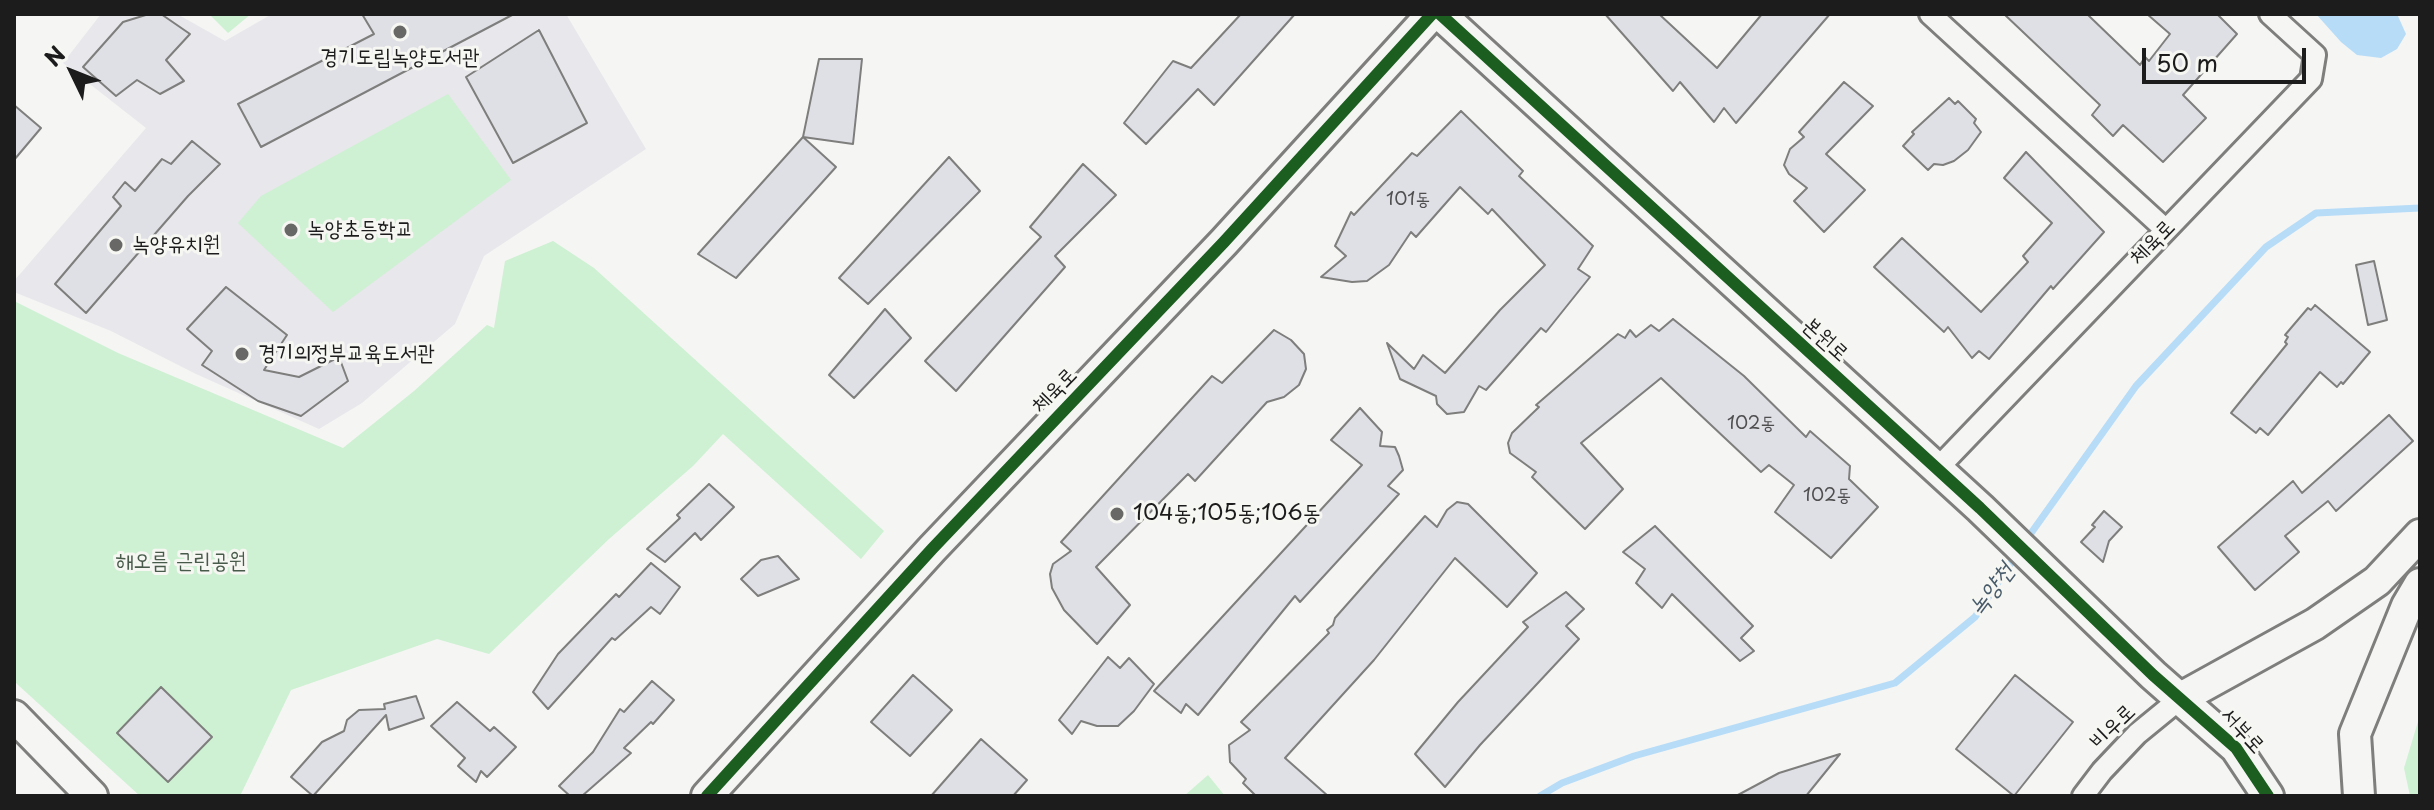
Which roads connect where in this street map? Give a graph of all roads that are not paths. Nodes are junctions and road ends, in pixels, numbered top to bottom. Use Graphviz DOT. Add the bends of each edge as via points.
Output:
graph roads {
  1 [pos="1432,14"];
  2 [pos="1440,14"];
  3 [pos="1930,14"];
  4 [pos="2270,14"];
  5 [pos="2166,230"];
  6 [pos="1937,469"];
  7 [pos="2420,535"];
  8 [pos="2420,584"];
  9 [pos="2181,698"];
  10 [pos="14,716"];
  11 [pos="92,796"];
  12 [pos="707,796"];
  13 [pos="2083,796"];
  14 [pos="2268,796"];
  15 [pos="2359,796"];
  1 -- 12 [label="street, 체육로"];
  2 -- 6 [label="street, 본원로"];
  3 -- 5 [label="street"];
  4 -- 5 [label="street, 체육로" via="2315,55 2311,79"];
  5 -- 6 [label="street, 체육로"];
  6 -- 9 [label="street, 본원로"];
  7 -- 9 [label="street, 서부로" via="2377,581 2315,624"];
  8 -- 15 [label="street" via="2355,734"];
  9 -- 13 [label="street, 비우로" via="2137,734"];
  9 -- 14 [label="street, 서부로" via="2236,748"];
  10 -- 11 [label="street"];
}
